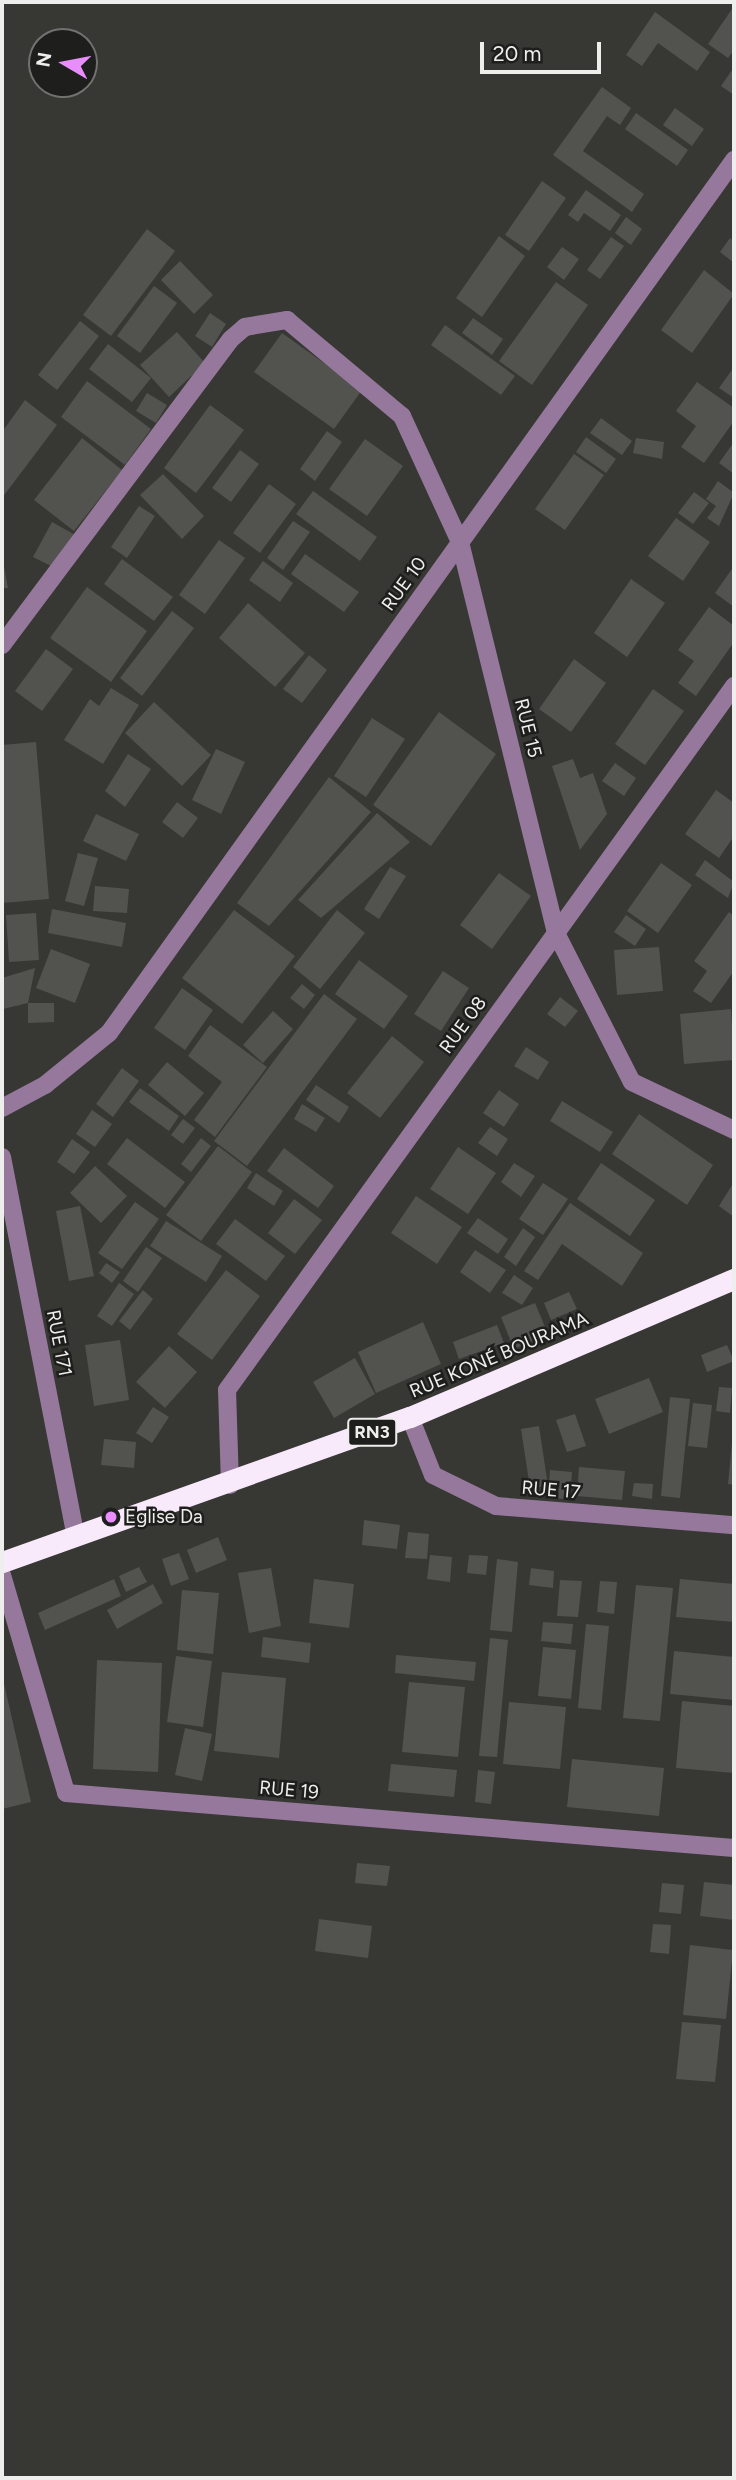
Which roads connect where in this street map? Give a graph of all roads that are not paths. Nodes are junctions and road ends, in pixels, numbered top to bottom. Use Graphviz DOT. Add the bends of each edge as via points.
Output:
graph roads {
  1 [pos="734,160"];
  2 [pos="460,542"];
  3 [pos="2,645"];
  4 [pos="734,686"];
  5 [pos="556,933"];
  6 [pos="2,1108"];
  7 [pos="734,1130"];
  8 [pos="2,1157"];
  9 [pos="734,1279"];
  10 [pos="410,1418"];
  11 [pos="230,1485"];
  12 [pos="734,1525"];
  13 [pos="76,1536"];
  14 [pos="2,1562"];
  15 [pos="2,1575"];
  16 [pos="734,1848"];
  1 -- 2 [label="street, RUE 10"];
  2 -- 3 [label="street, RUE 15" via="402,415 287,320 245,327"];
  2 -- 5 [label="street, RUE 15"];
  2 -- 6 [label="street, RUE 10" via="109,1033 45,1085"];
  4 -- 5 [label="street, RUE 08"];
  5 -- 7 [label="street, RUE 15" via="632,1082"];
  5 -- 11 [label="street, RUE 08" via="227,1390"];
  8 -- 13 [label="street, RUE 171"];
  9 -- 10 [label="highway, RUE KONÉ BOURAMA / RN3"];
  10 -- 11 [label="highway, RUE KONÉ BOURAMA / RN3"];
  10 -- 12 [label="street, RUE 17" via="433,1475 496,1506"];
  11 -- 13 [label="highway, RUE KONÉ BOURAMA / RN3"];
  13 -- 14 [label="highway, RUE KONÉ BOURAMA / RN3"];
  15 -- 16 [label="street, RUE 19" via="66,1793"];
}
